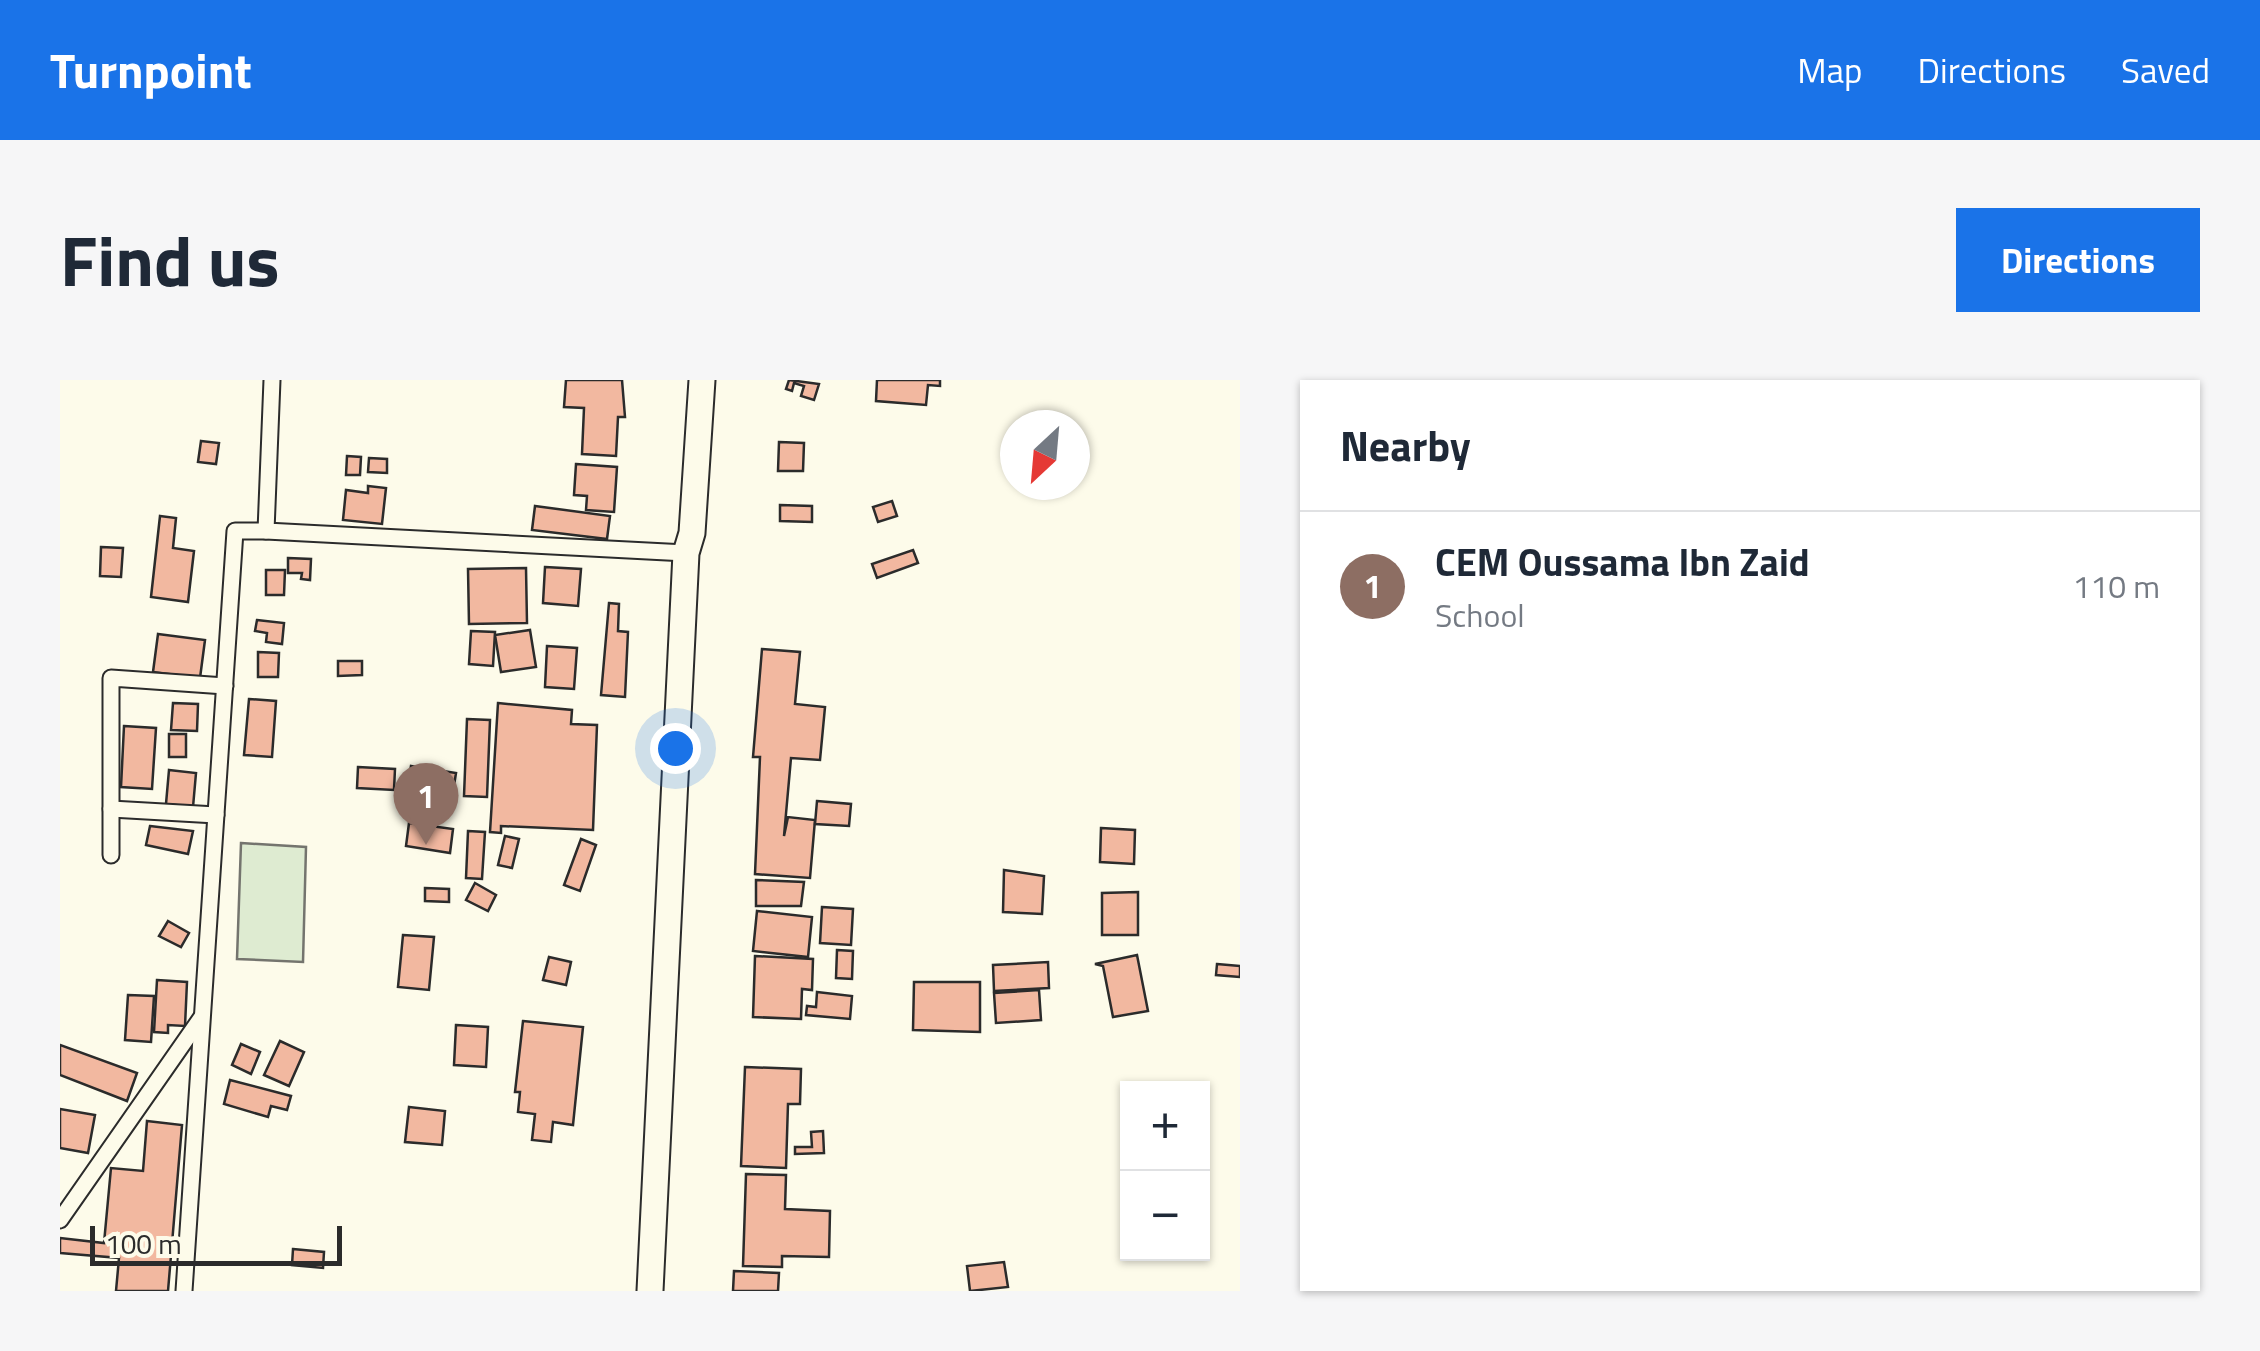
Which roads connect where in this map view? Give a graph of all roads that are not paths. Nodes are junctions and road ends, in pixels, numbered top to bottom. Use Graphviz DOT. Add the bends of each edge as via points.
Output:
graph roads {
  1 [pos="272,380"];
  2 [pos="702,380"];
  3 [pos="266,532"];
  4 [pos="686,553"];
  5 [pos="225,686"];
  6 [pos="111,809"];
  7 [pos="216,816"];
  8 [pos="112,855"];
  9 [pos="203,1015"];
  10 [pos="60,1220"];
  11 [pos="184,1291"];
  12 [pos="650,1291"];
  1 -- 3 [label="street"];
  2 -- 4 [label="main road"];
  3 -- 4 [label="street"];
  3 -- 5 [label="street" via="235,531"];
  4 -- 12 [label="main road"];
  5 -- 6 [label="street" via="111,678"];
  5 -- 7 [label="street"];
  6 -- 7 [label="street"];
  6 -- 8 [label="street"];
  7 -- 9 [label="street"];
  9 -- 10 [label="street"];
  9 -- 11 [label="street"];
}
